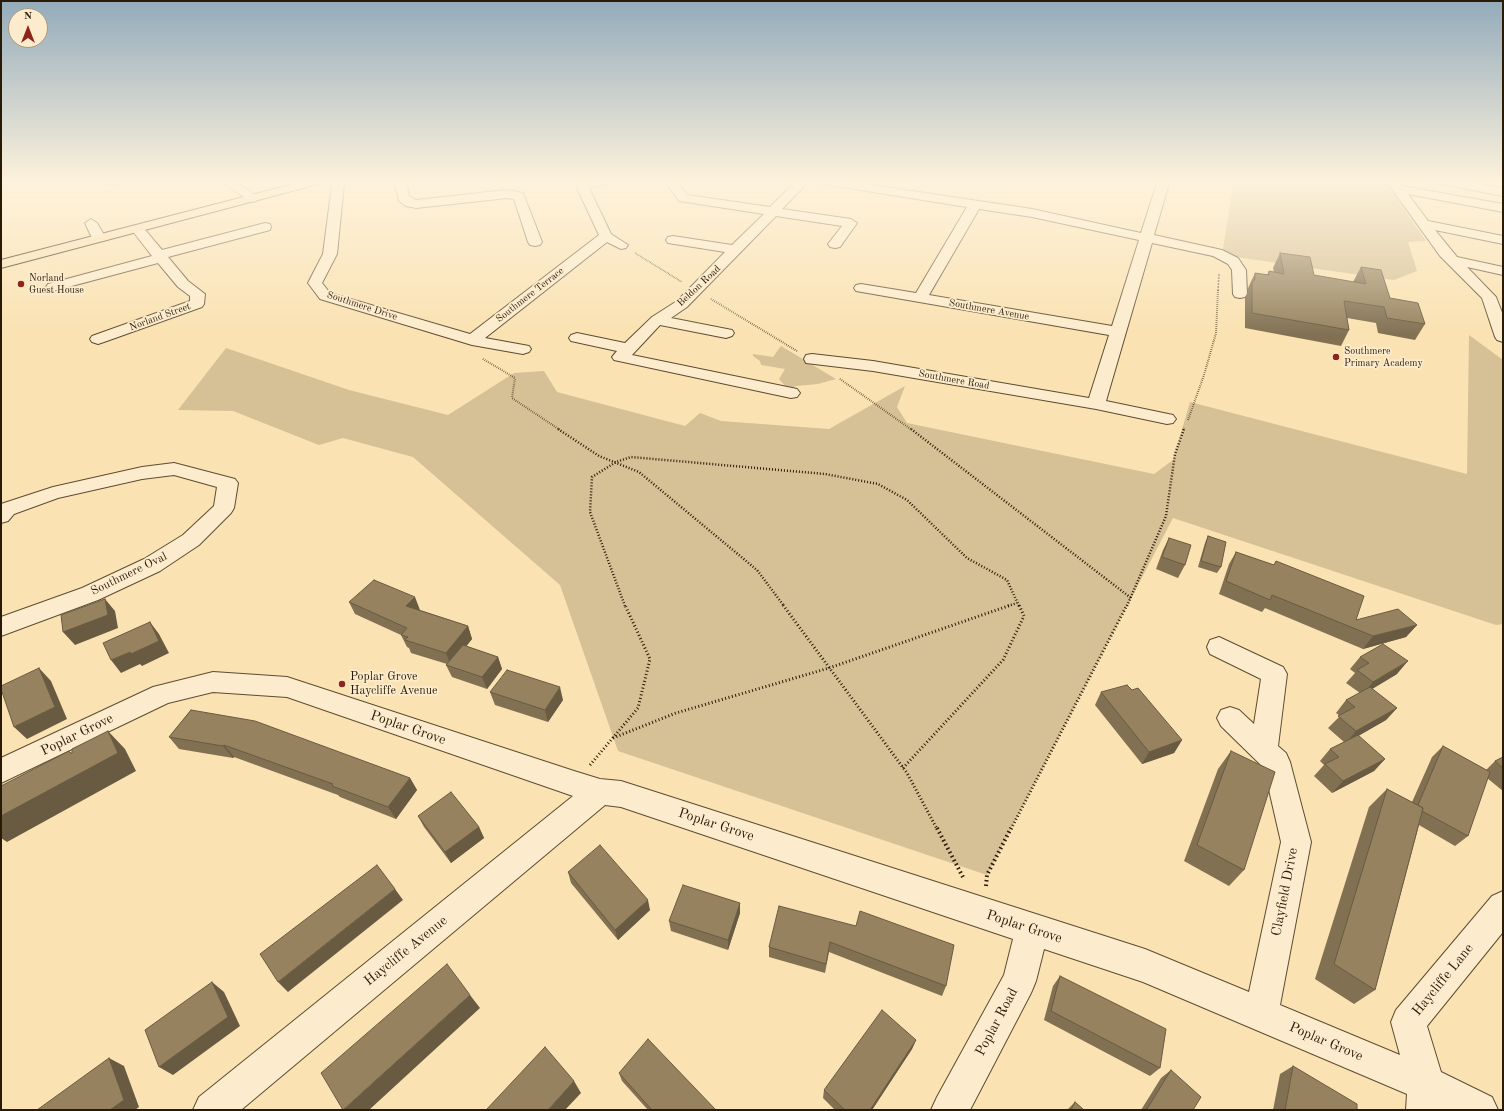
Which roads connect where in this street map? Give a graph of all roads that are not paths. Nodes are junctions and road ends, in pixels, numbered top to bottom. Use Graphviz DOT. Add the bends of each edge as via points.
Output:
graph roads {
  1 [pos="96,232"];
  2 [pos="125,232"];
  3 [pos="139,232"];
  4 [pos="248,232"];
  5 [pos="332,232"];
  6 [pos="531,232"];
  7 [pos="604,232"];
  8 [pos="754,232"];
  9 [pos="845,232"];
  10 [pos="959,232"];
  11 [pos="1122,232"];
  12 [pos="1149,232"];
  13 [pos="1430,232"];
  14 [pos="1463,232"];
  15 [pos="606,236"];
  16 [pos="1147,237"];
  17 [pos="99,238"];
  18 [pos="673,240"];
  19 [pos="1503,240"];
  20 [pos="535,242"];
  21 [pos="835,244"];
  22 [pos="621,245"];
  23 [pos="736,250"];
  24 [pos="160,257"];
  25 [pos="1452,260"];
  26 [pos="1,264"];
  27 [pos="1503,271"];
  28 [pos="53,287"];
  29 [pos="861,288"];
  30 [pos="1240,294"];
  31 [pos="920,298"];
  32 [pos="657,320"];
  33 [pos="1118,332"];
  34 [pos="726,333"];
  35 [pos="1503,337"];
  36 [pos="577,338"];
  37 [pos="98,339"];
  38 [pos="478,341"];
  39 [pos="523,349"];
  40 [pos="629,349"];
  41 [pos="812,359"];
  42 [pos="774,373"];
  43 [pos="764,388"];
  44 [pos="791,393"];
  45 [pos="1096,404"];
  46 [pos="1167,419"];
  47 [pos="1,516"];
  48 [pos="1,627"];
  49 [pos="1219,647"];
  50 [pos="1230,718"];
  51 [pos="1264,750"];
  52 [pos="1,771"];
  53 [pos="587,788"];
  54 [pos="1503,906"];
  55 [pos="1032,929"];
  56 [pos="1261,1015"];
  57 [pos="1426,1097"];
  58 [pos="212,1110"];
  59 [pos="950,1110"];
  60 [pos="1479,1110"];
  1 -- 17 [label="street"];
  2 -- 17 [label="main road"];
  3 -- 24 [label="street, Norland Street"];
  4 -- 24 [label="street"];
  5 -- 38 [label="street, Southmere Drive" via="330,254 314,283 325,296"];
  6 -- 20 [label="street"];
  7 -- 15 [label="street"];
  8 -- 23 [label="street, Beldon Road"];
  9 -- 21 [label="street"];
  10 -- 31 [label="street"];
  11 -- 16 [label="street"];
  12 -- 16 [label="street"];
  13 -- 25 [label="street"];
  14 -- 19 [label="street"];
  15 -- 22 [label="street"];
  15 -- 38 [label="street, Southmere Terrace"];
  16 -- 30 [label="street" via="1220,254 1233,261 1239,270"];
  16 -- 33 [label="street"];
  17 -- 26 [label="main road"];
  18 -- 23 [label="street"];
  23 -- 32 [label="street, Beldon Road" via="682,304"];
  24 -- 28 [label="street"];
  24 -- 37 [label="street, Norland Street" via="183,284 198,294 196,304"];
  25 -- 27 [label="street"];
  25 -- 35 [label="street" via="1489,297"];
  29 -- 31 [label="street, Southmere Avenue"];
  31 -- 33 [label="street, Southmere Avenue"];
  32 -- 34 [label="street, Beldon Road"];
  32 -- 40 [label="street, Beldon Road"];
  33 -- 45 [label="street"];
  36 -- 40 [label="street"];
  38 -- 39 [label="street, Southmere Drive"];
  40 -- 43 [label="street" via="620,357"];
  41 -- 45 [label="street, Southmere Road" via="873,366"];
  42 -- 43 [label="street"];
  43 -- 44 [label="street"];
  45 -- 46 [label="street, Southmere Road"];
  47 -- 48 [label="street, Southmere Oval" via="7,509 53,494 142,472 174,469 228,483 224,508 191,540 152,565 90,594"];
  49 -- 51 [label="street" via="1274,674"];
  50 -- 51 [label="street, Clayfield Drive"];
  51 -- 56 [label="street, Clayfield Drive" via="1276,762 1296,842"];
  52 -- 53 [label="street, Poplar Grove" via="162,694 213,682 287,687"];
  53 -- 55 [label="street, Poplar Grove" via="622,794"];
  53 -- 58 [label="street, Haycliffe Avenue"];
  54 -- 57 [label="street, Haycliffe Lane" via="1408,1022"];
  55 -- 56 [label="street, Poplar Grove" via="1145,966"];
  55 -- 59 [label="street, Poplar Road" via="1019,981"];
  56 -- 57 [label="street, Poplar Grove"];
  57 -- 60 [label="street, Poplar Grove"];
}
